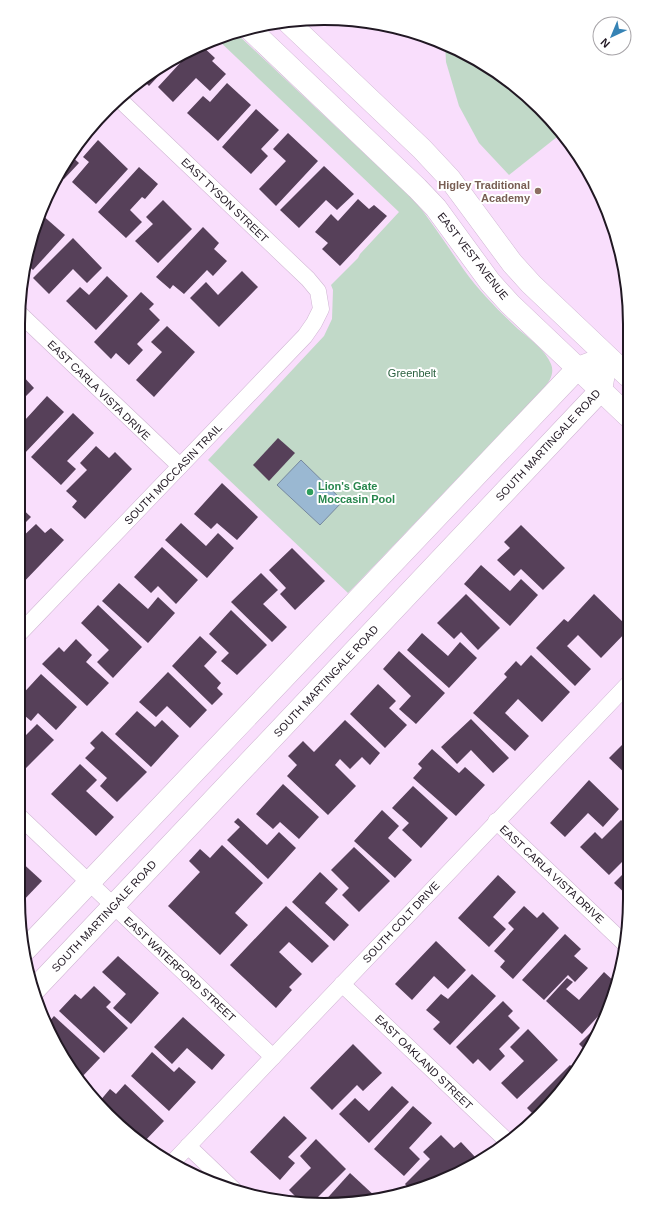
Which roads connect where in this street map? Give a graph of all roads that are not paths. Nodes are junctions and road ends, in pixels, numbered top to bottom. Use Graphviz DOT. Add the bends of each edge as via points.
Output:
graph roads {
  1 [pos="294,27"];
  2 [pos="255,33"];
  3 [pos="123,103"];
  4 [pos="321,309"];
  5 [pos="25,319"];
  6 [pos="608,357"];
  7 [pos="578,368"];
  8 [pos="623,371"];
  9 [pos="601,390"];
  10 [pos="623,411"];
  11 [pos="180,466"];
  12 [pos="25,628"];
  13 [pos="623,687"];
  14 [pos="496,821"];
  15 [pos="25,822"];
  16 [pos="89,883"];
  17 [pos="114,906"];
  18 [pos="620,939"];
  19 [pos="29,946"];
  20 [pos="342,984"];
  21 [pos="38,986"];
  22 [pos="273,1057"];
  23 [pos="504,1138"];
  24 [pos="188,1146"];
  25 [pos="176,1159"];
  26 [pos="224,1180"];
  1 -- 6 [label="street" via="450,179 512,263"];
  2 -- 7 [label="street, EAST VEST AVENUE" via="417,188 436,208 490,282"];
  3 -- 4 [label="street, EAST TYSON STREET" via="308,279 318,291"];
  4 -- 11 [label="street, SOUTH MOCCASIN TRAIL" via="305,336"];
  5 -- 11 [label="street, EAST CARLA VISTA DRIVE"];
  6 -- 7 [label="street"];
  6 -- 8 [label="street"];
  6 -- 9 [label="street, SOUTH MARTINGALE ROAD"];
  7 -- 9 [label="street, EAST VEST AVENUE"];
  7 -- 16 [label="street"];
  9 -- 10 [label="street, EAST VEST AVENUE"];
  9 -- 17 [label="street, SOUTH MARTINGALE ROAD"];
  11 -- 12 [label="street, SOUTH MOCCASIN TRAIL"];
  13 -- 14 [label="street, SOUTH COLT DRIVE"];
  14 -- 18 [label="street, EAST CARLA VISTA DRIVE"];
  14 -- 20 [label="street, SOUTH COLT DRIVE"];
  15 -- 16 [label="street, EAST WATERFORD STREET"];
  16 -- 17 [label="street, EAST WATERFORD STREET"];
  16 -- 19 [label="street"];
  17 -- 21 [label="street, SOUTH MARTINGALE ROAD"];
  17 -- 22 [label="street, EAST WATERFORD STREET"];
  20 -- 22 [label="street, SOUTH COLT DRIVE"];
  20 -- 23 [label="street, EAST OAKLAND STREET"];
  22 -- 24 [label="street, SOUTH COLT DRIVE"];
  24 -- 25 [label="street, SOUTH COLT DRIVE"];
  24 -- 26 [label="street"];
}
